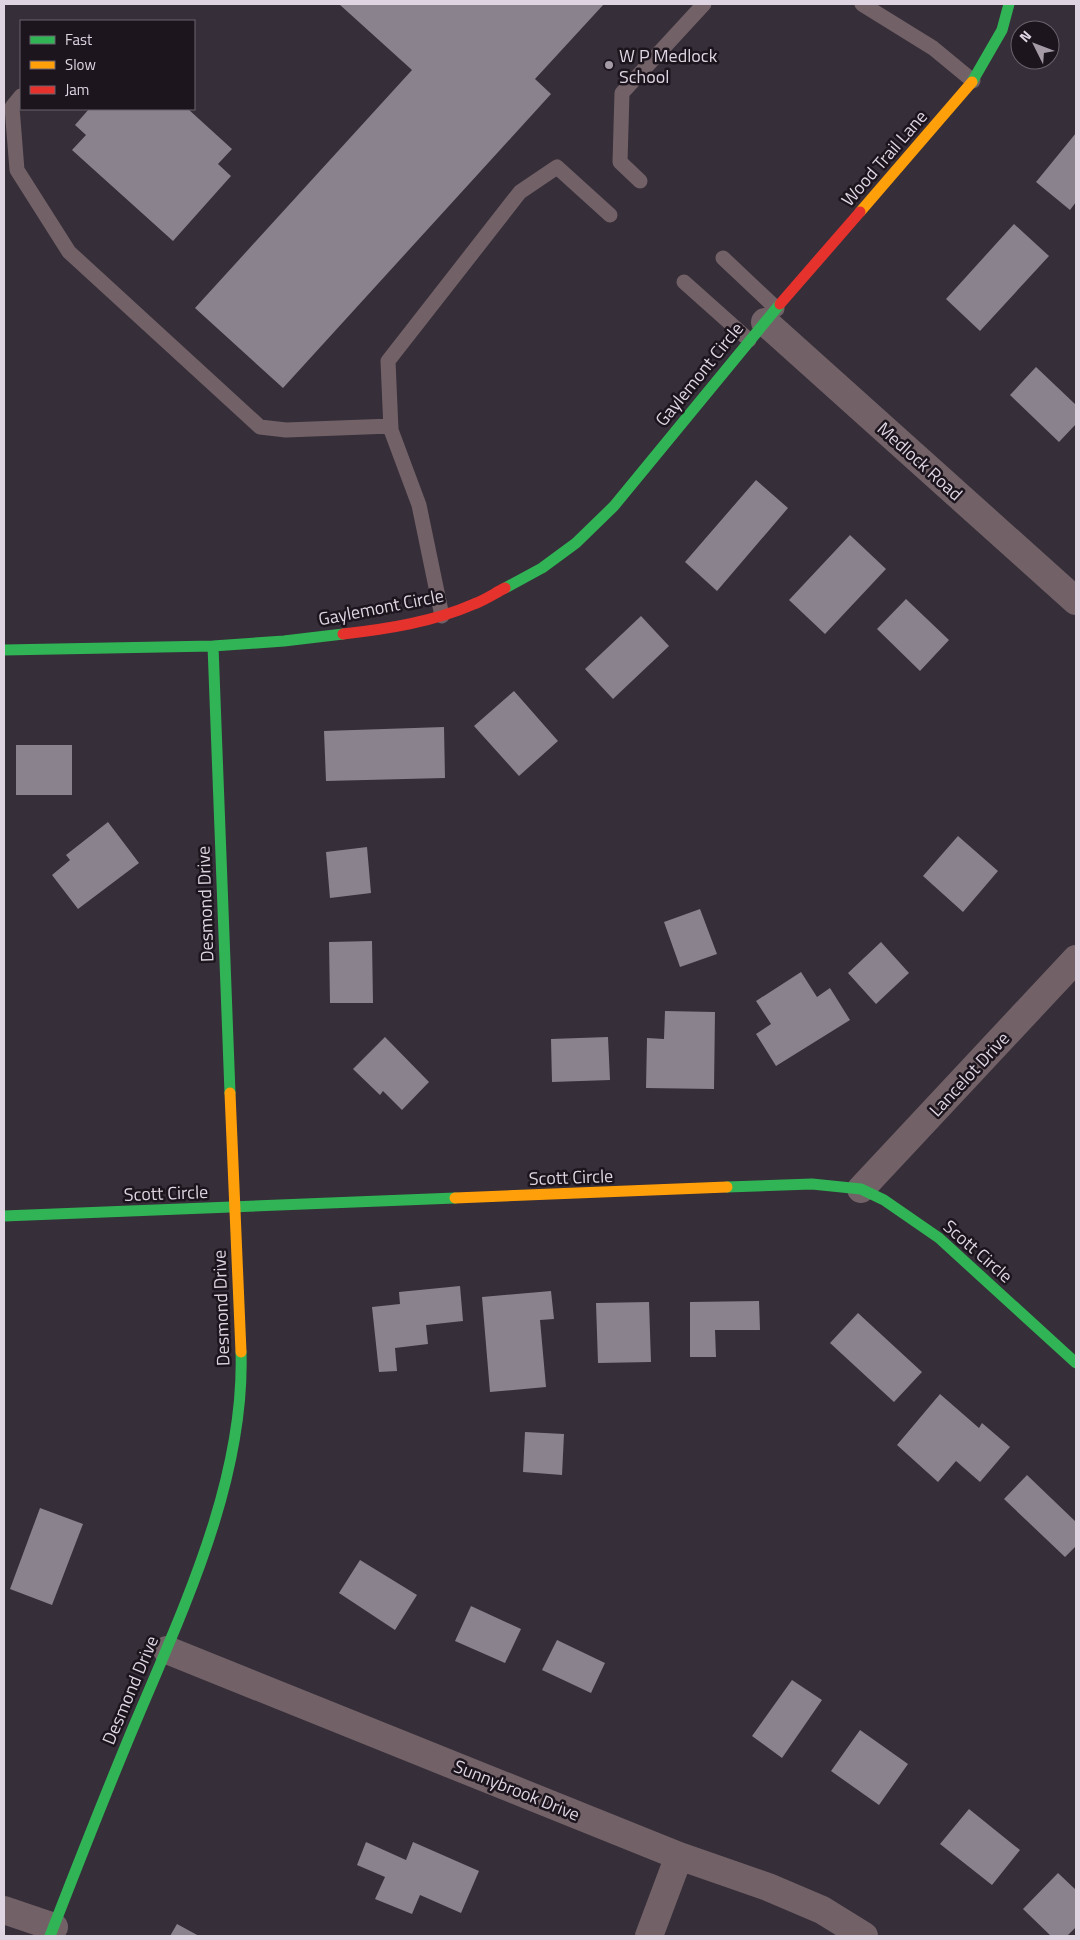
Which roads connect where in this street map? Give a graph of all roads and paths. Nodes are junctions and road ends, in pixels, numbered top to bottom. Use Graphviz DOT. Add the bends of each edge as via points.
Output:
graph roads {
  1 [pos="704,4"];
  2 [pos="862,4"];
  3 [pos="1009,4"];
  4 [pos="973,81"];
  5 [pos="20,97"];
  6 [pos="640,181"];
  7 [pos="610,215"];
  8 [pos="723,258"];
  9 [pos="684,282"];
  10 [pos="764,324"];
  11 [pos="391,426"];
  12 [pos="1076,601"];
  13 [pos="442,616"];
  14 [pos="213,646"];
  15 [pos="4,650"];
  16 [pos="1076,960"];
  17 [pos="861,1189"];
  18 [pos="236,1208"];
  19 [pos="4,1216"];
  20 [pos="1076,1363"];
  21 [pos="167,1650"];
  22 [pos="679,1856"];
  23 [pos="4,1910"];
  24 [pos="52,1932"];
  25 [pos="649,1936"];
  26 [pos="864,1936"];
  1 -- 6 [label="lane" via="622,93 620,162"];
  2 -- 4 [label="lane" via="933,48"];
  3 -- 4 [label="street, Wood Trail Lane" via="1002,30"];
  4 -- 10 [label="street, Wood Trail Lane"];
  5 -- 11 [label="lane" via="12,106 17,170 69,252 260,426 286,430"];
  7 -- 11 [label="lane" via="558,167 520,192 388,361"];
  8 -- 10 [label="lane"];
  9 -- 10 [label="lane"];
  10 -- 12 [label="street, Medlock Road"];
  10 -- 13 [label="street, Gaylemont Circle" via="614,506 576,543 507,588"];
  11 -- 13 [label="lane" via="419,505"];
  13 -- 14 [label="street, Gaylemont Circle" via="346,634"];
  14 -- 15 [label="street, Gaylemont Circle"];
  14 -- 18 [label="street, Desmond Drive"];
  16 -- 17 [label="street, Lancelot Drive"];
  17 -- 18 [label="street, Scott Circle" via="812,1184"];
  17 -- 20 [label="street, Scott Circle" via="884,1200 939,1238"];
  18 -- 19 [label="street, Scott Circle"];
  18 -- 21 [label="street, Desmond Drive" via="241,1364 239,1414 213,1525"];
  21 -- 22 [label="street, Sunnybrook Drive"];
  21 -- 24 [label="street, Desmond Drive"];
  22 -- 25 [label="street"];
  22 -- 26 [label="street, Sunnybrook Drive" via="822,1910"];
  23 -- 24 [label="street"];
}
